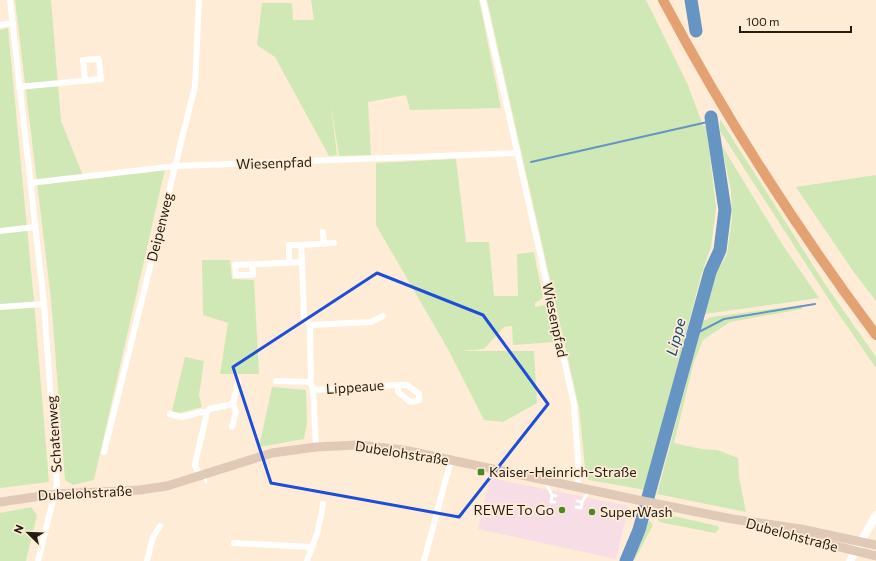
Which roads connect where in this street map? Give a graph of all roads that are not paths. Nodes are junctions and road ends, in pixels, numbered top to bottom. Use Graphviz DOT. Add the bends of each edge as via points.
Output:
graph roads {
  1 [pos="10,0"];
  2 [pos="199,0"];
  3 [pos="483,0"];
  4 [pos="663,0"];
  5 [pos="13,23"];
  6 [pos="0,25"];
  7 [pos="85,81"];
  8 [pos="19,87"];
  9 [pos="518,154"];
  10 [pos="176,166"];
  11 [pos="30,183"];
  12 [pos="35,227"];
  13 [pos="0,231"];
  14 [pos="323,232"];
  15 [pos="334,243"];
  16 [pos="324,244"];
  17 [pos="301,245"];
  18 [pos="289,262"];
  19 [pos="302,262"];
  20 [pos="252,264"];
  21 [pos="44,304"];
  22 [pos="0,307"];
  23 [pos="383,316"];
  24 [pos="310,325"];
  25 [pos="876,336"];
  26 [pos="276,381"];
  27 [pos="238,382"];
  28 [pos="311,382"];
  29 [pos="398,385"];
  30 [pos="313,390"];
  31 [pos="234,404"];
  32 [pos="207,413"];
  33 [pos="170,414"];
  34 [pos="232,428"];
  35 [pos="316,447"];
  36 [pos="104,452"];
  37 [pos="451,460"];
  38 [pos="203,478"];
  39 [pos="545,481"];
  40 [pos="577,488"];
  41 [pos="590,490"];
  42 [pos="55,494"];
  43 [pos="552,495"];
  44 [pos="556,496"];
  45 [pos="577,500"];
  46 [pos="0,502"];
  47 [pos="555,502"];
  48 [pos="582,502"];
  49 [pos="323,504"];
  50 [pos="576,507"];
  51 [pos="876,515"];
  52 [pos="732,519"];
  53 [pos="160,526"];
  54 [pos="862,542"];
  55 [pos="234,543"];
  56 [pos="876,545"];
  57 [pos="311,547"];
  58 [pos="856,552"];
  59 [pos="871,557"];
  60 [pos="38,561"];
  61 [pos="146,561"];
  62 [pos="308,561"];
  63 [pos="424,561"];
  64 [pos="850,561"];
  1 -- 5 [label="street, Schatenweg"];
  2 -- 10 [label="street, Deipenweg" via="195,86"];
  3 -- 9 [label="street, Wiesenpfad"];
  4 -- 25 [label="highway" via="723,107 783,203"];
  5 -- 6 [label="street"];
  5 -- 8 [label="street, Schatenweg"];
  7 -- 8 [label="street"];
  8 -- 11 [label="street, Schatenweg"];
  9 -- 10 [label="street, Wiesenpfad"];
  9 -- 40 [label="street, Wiesenpfad" via="574,404 579,476"];
  10 -- 11 [label="street, Wiesenpfad"];
  10 -- 36 [label="street, Deipenweg"];
  11 -- 12 [label="street, Schatenweg"];
  12 -- 13 [label="street"];
  12 -- 21 [label="street, Schatenweg"];
  14 -- 16 [label="street"];
  15 -- 16 [label="street"];
  16 -- 17 [label="street"];
  17 -- 18 [label="street" via="289,245"];
  17 -- 19 [label="street, Lippeaue"];
  18 -- 19 [label="street"];
  18 -- 20 [label="street"];
  19 -- 24 [label="street, Lippeaue" via="304,317"];
  21 -- 22 [label="street"];
  21 -- 42 [label="street, Schatenweg" via="57,484"];
  23 -- 24 [label="street" via="371,322"];
  24 -- 28 [label="street, Lippeaue"];
  26 -- 28 [label="street, Lippeaue"];
  27 -- 31 [label="street"];
  28 -- 30 [label="street, Lippeaue"];
  29 -- 30 [label="street, Lippeaue"];
  30 -- 35 [label="street, Lippeaue"];
  31 -- 32 [label="street" via="209,409"];
  31 -- 34 [label="street" via="236,412"];
  32 -- 33 [label="street" via="182,417"];
  32 -- 38 [label="street" via="195,465"];
  35 -- 37 [label="main road, Dubelohstraße" via="357,445 404,450"];
  35 -- 38 [label="main road, Dubelohstraße" via="272,454"];
  37 -- 39 [label="main road, Dubelohstraße"];
  37 -- 63 [label="street"];
  38 -- 42 [label="main road, Dubelohstraße" via="140,490"];
  39 -- 40 [label="main road, Dubelohstraße"];
  39 -- 43 [label="lane"];
  40 -- 41 [label="main road, Dubelohstraße"];
  41 -- 48 [label="lane"];
  41 -- 52 [label="main road, Dubelohstraße"];
  42 -- 46 [label="main road, Dubelohstraße"];
  42 -- 60 [label="street, Schatenweg"];
  43 -- 44 [label="lane"];
  43 -- 47 [label="lane" via="551,502"];
  45 -- 48 [label="lane"];
  48 -- 50 [label="lane" via="581,508"];
  49 -- 57 [label="street" via="318,531"];
  51 -- 54 [label="street"];
  52 -- 54 [label="main road, Dubelohstraße" via="801,529"];
  52 -- 58 [label="main road, Dubelohstraße"];
  53 -- 61 [label="street" via="153,537"];
  54 -- 56 [label="main road, Dubelohstraße"];
  54 -- 58 [label="street"];
  55 -- 57 [label="street"];
  56 -- 59 [label="street"];
  57 -- 62 [label="street"];
  58 -- 59 [label="main road, Dubelohstraße"];
  58 -- 64 [label="street"];
}
